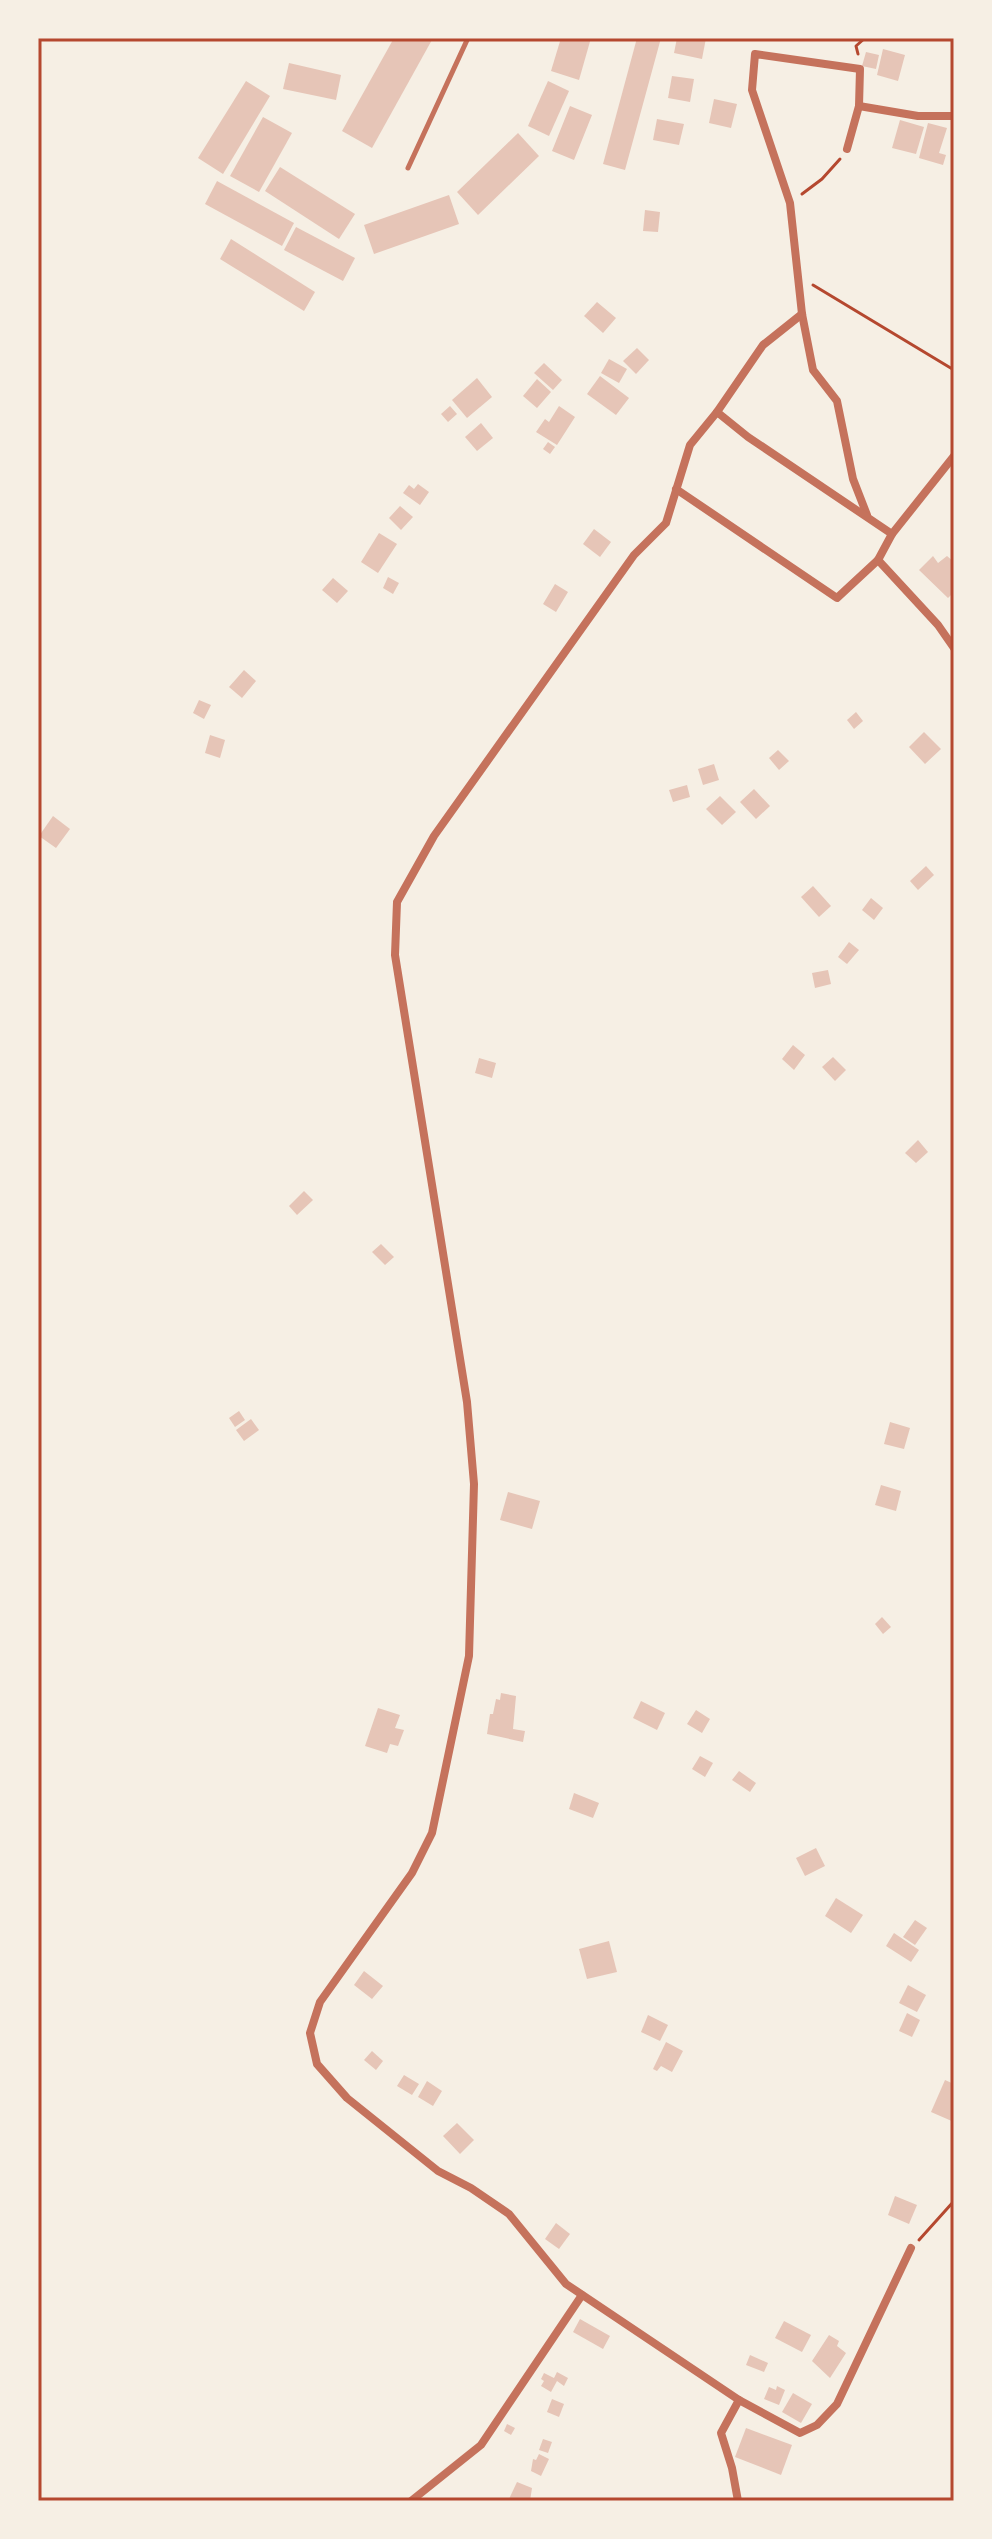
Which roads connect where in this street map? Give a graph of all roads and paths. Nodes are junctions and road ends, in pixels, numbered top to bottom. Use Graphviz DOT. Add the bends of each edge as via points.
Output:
graph roads {
  1 [pos="468,38"];
  2 [pos="865,38"];
  3 [pos="860,69"];
  4 [pos="859,106"];
  5 [pos="954,116"];
  6 [pos="847,149"];
  7 [pos="408,168"];
  8 [pos="790,203"];
  9 [pos="798,276"];
  10 [pos="802,314"];
  11 [pos="954,370"];
  12 [pos="717,412"];
  13 [pos="954,456"];
  14 [pos="676,489"];
  15 [pos="869,519"];
  16 [pos="892,534"];
  17 [pos="878,560"];
  18 [pos="954,648"];
  19 [pos="954,2201"];
  20 [pos="911,2248"];
  21 [pos="582,2295"];
  22 [pos="739,2400"];
  23 [pos="411,2501"];
  24 [pos="738,2501"];
  1 -- 7 [label="lane"];
  2 -- 3 [label="path" via="856,46"];
  3 -- 4 [label="street"];
  3 -- 8 [label="street" via="755,54 752,90"];
  4 -- 5 [label="street"];
  4 -- 6 [label="street"];
  6 -- 8 [label="path" via="822,179"];
  8 -- 9 [label="street"];
  9 -- 10 [label="street"];
  9 -- 11 [label="path"];
  10 -- 12 [label="street" via="763,345"];
  10 -- 15 [label="street" via="813,370 837,401 853,479"];
  12 -- 14 [label="street" via="690,445"];
  12 -- 15 [label="street"];
  13 -- 16 [label="street"];
  14 -- 17 [label="street" via="837,598"];
  14 -- 21 [label="street" via="666,523 634,555 443,823 397,902 395,955 467,1402 474,1484 469,1656 432,1833 412,1873 320,2002 310,2033 317,2064 347,2098 438,2171 509,2214 566,2284"];
  15 -- 16 [label="street"];
  16 -- 17 [label="street"];
  17 -- 18 [label="street"];
  19 -- 20 [label="path"];
  20 -- 22 [label="street" via="837,2404 817,2425 800,2433"];
  21 -- 22 [label="street"];
  21 -- 23 [label="street" via="481,2445"];
  22 -- 24 [label="street" via="721,2433"];
}
